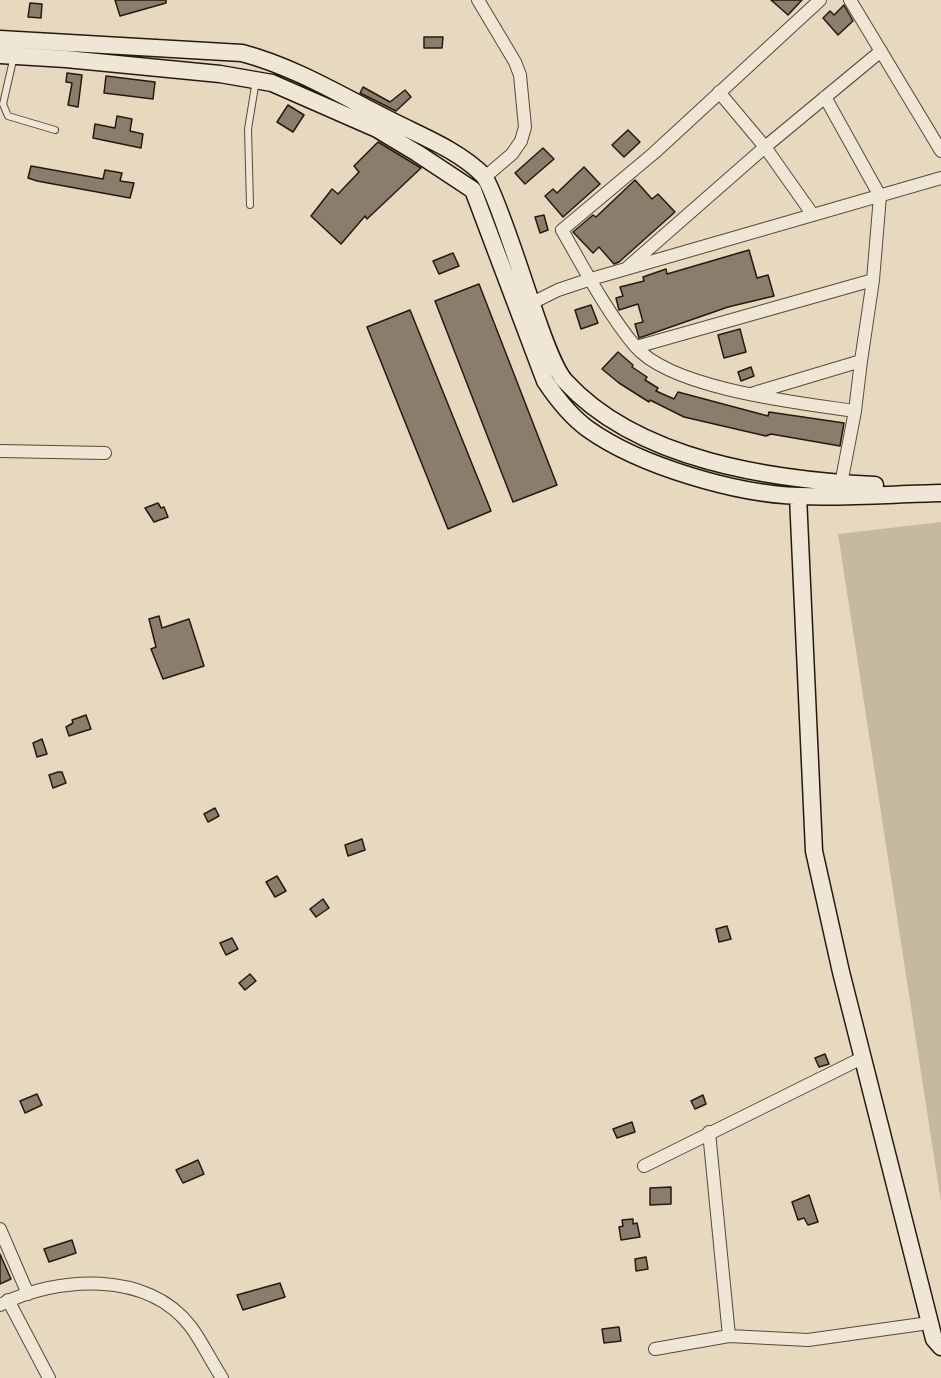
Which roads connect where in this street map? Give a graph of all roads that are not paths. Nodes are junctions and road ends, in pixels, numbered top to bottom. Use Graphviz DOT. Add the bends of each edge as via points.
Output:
graph roads {
  1 [pos="478,0"];
  2 [pos="820,0"];
  3 [pos="850,0"];
  4 [pos="0,39"];
  5 [pos="881,51"];
  6 [pos="7,55"];
  7 [pos="256,79"];
  8 [pos="719,92"];
  9 [pos="825,97"];
  10 [pos="55,130"];
  11 [pos="765,147"];
  12 [pos="941,151"];
  13 [pos="485,177"];
  14 [pos="941,178"];
  15 [pos="880,196"];
  16 [pos="250,205"];
  17 [pos="813,215"];
  18 [pos="624,270"];
  19 [pos="591,279"];
  20 [pos="873,279"];
  21 [pos="532,303"];
  22 [pos="636,347"];
  23 [pos="861,361"];
  24 [pos="753,393"];
  25 [pos="855,411"];
  26 [pos="0,451"];
  27 [pos="105,453"];
  28 [pos="841,484"];
  29 [pos="908,493"];
  30 [pos="941,493"];
  31 [pos="798,496"];
  32 [pos="862,1058"];
  33 [pos="709,1132"];
  34 [pos="644,1166"];
  35 [pos="0,1229"];
  36 [pos="28,1294"];
  37 [pos="4,1302"];
  38 [pos="929,1323"];
  39 [pos="729,1336"];
  40 [pos="941,1347"];
  41 [pos="655,1349"];
  42 [pos="49,1378"];
  43 [pos="222,1378"];
  1 -- 13 [label="street" via="518,69 525,127 512,154"];
  2 -- 8 [label="street"];
  3 -- 5 [label="street"];
  4 -- 13 [label="main road" via="242,52 275,62 450,151"];
  5 -- 9 [label="street"];
  5 -- 12 [label="street"];
  6 -- 7 [label="main road"];
  6 -- 10 [label="lane" via="4,110 8,116"];
  7 -- 16 [label="lane" via="248,129"];
  7 -- 31 [label="main road" via="376,129 473,190 545,381 560,403 587,429 632,453 735,489"];
  8 -- 11 [label="street"];
  8 -- 19 [label="street" via="654,153 561,230"];
  9 -- 11 [label="street"];
  9 -- 15 [label="street"];
  11 -- 17 [label="street"];
  11 -- 18 [label="street"];
  13 -- 21 [label="main road"];
  14 -- 15 [label="street"];
  15 -- 17 [label="street"];
  15 -- 20 [label="street"];
  17 -- 18 [label="street"];
  18 -- 19 [label="street"];
  19 -- 21 [label="street"];
  19 -- 22 [label="street"];
  20 -- 22 [label="street"];
  20 -- 23 [label="street"];
  21 -- 28 [label="main road" via="564,379 600,413 659,444 746,470"];
  22 -- 24 [label="street" via="658,364 696,381"];
  23 -- 24 [label="street"];
  23 -- 25 [label="street"];
  24 -- 25 [label="street"];
  25 -- 28 [label="street"];
  26 -- 27 [label="street"];
  28 -- 29 [label="main road" via="882,486"];
  29 -- 30 [label="main road"];
  29 -- 31 [label="main road"];
  31 -- 32 [label="main road" via="814,851"];
  32 -- 33 [label="street"];
  32 -- 38 [label="main road"];
  33 -- 34 [label="street"];
  33 -- 39 [label="street"];
  35 -- 36 [label="street"];
  36 -- 37 [label="street"];
  36 -- 43 [label="street" via="52,1287 107,1282 146,1294 168,1306 190,1326"];
  37 -- 42 [label="street"];
  38 -- 39 [label="street" via="808,1340"];
  38 -- 40 [label="main road" via="933,1339"];
  39 -- 41 [label="street"];
}
